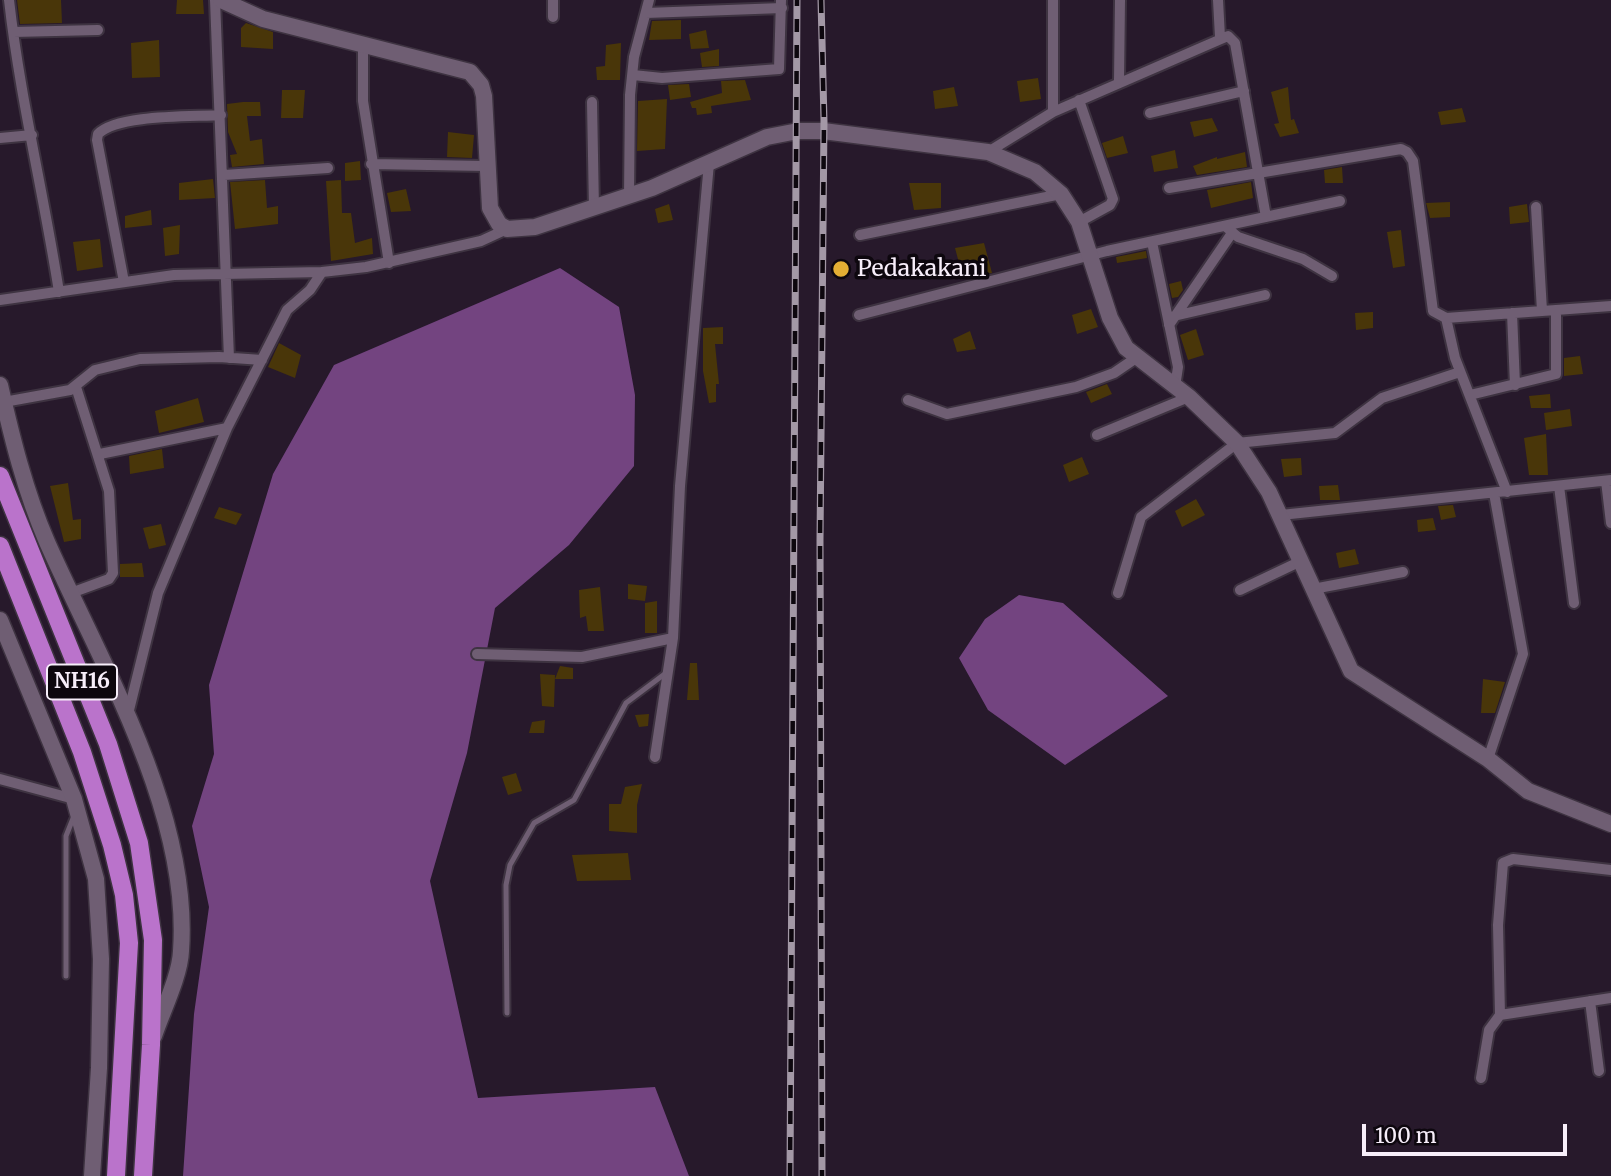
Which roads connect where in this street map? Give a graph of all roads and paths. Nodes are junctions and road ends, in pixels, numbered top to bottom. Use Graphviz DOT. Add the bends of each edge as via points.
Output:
graph roads {
  1 [pos="9,0"];
  2 [pos="215,0"];
  3 [pos="221,0"];
  4 [pos="553,0"];
  5 [pos="649,0"];
  6 [pos="1053,0"];
  7 [pos="1120,0"];
  8 [pos="1218,0"];
  9 [pos="781,4"];
  10 [pos="646,13"];
  11 [pos="553,17"];
  12 [pos="97,30"];
  13 [pos="13,32"];
  14 [pos="1220,37"];
  15 [pos="363,46"];
  16 [pos="633,75"];
  17 [pos="1119,81"];
  18 [pos="1244,90"];
  19 [pos="1079,100"];
  20 [pos="592,102"];
  21 [pos="1053,112"];
  22 [pos="1150,113"];
  23 [pos="221,115"];
  24 [pos="32,135"];
  25 [pos="0,138"];
  26 [pos="988,152"];
  27 [pos="709,163"];
  28 [pos="371,164"];
  29 [pos="486,166"];
  30 [pos="328,168"];
  31 [pos="1259,172"];
  32 [pos="225,175"];
  33 [pos="1169,188"];
  34 [pos="1061,194"];
  35 [pos="629,197"];
  36 [pos="1340,201"];
  37 [pos="1536,207"];
  38 [pos="594,209"];
  39 [pos="1266,217"];
  40 [pos="1079,222"];
  41 [pos="507,229"];
  42 [pos="1228,230"];
  43 [pos="860,235"];
  44 [pos="1152,242"];
  45 [pos="1090,256"];
  46 [pos="388,262"];
  47 [pos="322,272"];
  48 [pos="227,274"];
  49 [pos="1332,276"];
  50 [pos="124,282"];
  51 [pos="60,292"];
  52 [pos="1265,295"];
  53 [pos="0,300"];
  54 [pos="1611,306"];
  55 [pos="1556,310"];
  56 [pos="1542,311"];
  57 [pos="1512,313"];
  58 [pos="859,315"];
  59 [pos="1446,318"];
  60 [pos="1171,321"];
  61 [pos="229,358"];
  62 [pos="1136,358"];
  63 [pos="262,360"];
  64 [pos="1460,372"];
  65 [pos="0,385"];
  66 [pos="1515,385"];
  67 [pos="76,387"];
  68 [pos="1175,387"];
  69 [pos="1470,395"];
  70 [pos="1189,397"];
  71 [pos="908,400"];
  72 [pos="4,401"];
  73 [pos="227,428"];
  74 [pos="1097,435"];
  75 [pos="1237,443"];
  76 [pos="100,454"];
  77 [pos="0,476"];
  78 [pos="1609,480"];
  79 [pos="1559,486"];
  80 [pos="1507,492"];
  81 [pos="1494,493"];
  82 [pos="1281,515"];
  83 [pos="1611,523"];
  84 [pos="0,546"];
  85 [pos="1301,561"];
  86 [pos="1403,572"];
  87 [pos="1313,589"];
  88 [pos="1240,590"];
  89 [pos="71,593"];
  90 [pos="1118,593"];
  91 [pos="1574,603"];
  92 [pos="0,620"];
  93 [pos="673,638"];
  94 [pos="477,654"];
  95 [pos="668,671"];
  96 [pos="128,714"];
  97 [pos="655,757"];
  98 [pos="1488,759"];
  99 [pos="0,779"];
  100 [pos="75,804"];
  101 [pos="1611,824"];
  102 [pos="1611,870"];
  103 [pos="66,976"];
  104 [pos="1611,998"];
  105 [pos="1590,1001"];
  106 [pos="507,1013"];
  107 [pos="1500,1015"];
  108 [pos="151,1045"];
  109 [pos="1599,1071"];
  110 [pos="1481,1078"];
  111 [pos="92,1176"];
  112 [pos="116,1176"];
  113 [pos="143,1176"];
  1 -- 13 [label="street"];
  2 -- 23 [label="street"];
  3 -- 15 [label="main road" via="263,19"];
  4 -- 11 [label="street"];
  5 -- 10 [label="street"];
  6 -- 21 [label="street"];
  7 -- 17 [label="street"];
  8 -- 14 [label="street"];
  9 -- 10 [label="street"];
  9 -- 16 [label="street" via="779,69 662,78"];
  10 -- 16 [label="street"];
  12 -- 13 [label="street"];
  13 -- 24 [label="street"];
  14 -- 17 [label="street"];
  14 -- 18 [label="street" via="1234,40"];
  15 -- 28 [label="street" via="363,102"];
  15 -- 29 [label="main road" via="460,68 476,78 484,96"];
  16 -- 35 [label="street"];
  17 -- 19 [label="street"];
  18 -- 22 [label="street"];
  18 -- 31 [label="street"];
  19 -- 21 [label="street"];
  19 -- 40 [label="street" via="1112,199 1110,205"];
  20 -- 38 [label="street"];
  21 -- 26 [label="street"];
  23 -- 32 [label="street"];
  23 -- 50 [label="street" via="150,120 110,127 98,134"];
  24 -- 25 [label="street"];
  24 -- 51 [label="street"];
  26 -- 27 [label="main road" via="797,131 767,137"];
  26 -- 34 [label="main road" via="1035,172"];
  27 -- 35 [label="main road"];
  27 -- 93 [label="street" via="680,486"];
  28 -- 29 [label="street"];
  28 -- 46 [label="street"];
  29 -- 41 [label="main road" via="490,208"];
  30 -- 32 [label="street"];
  31 -- 33 [label="street"];
  31 -- 39 [label="street"];
  31 -- 59 [label="street" via="1401,149 1407,152 1413,161 1431,306"];
  32 -- 48 [label="street"];
  34 -- 40 [label="main road"];
  34 -- 43 [label="street"];
  35 -- 38 [label="main road"];
  36 -- 39 [label="street"];
  37 -- 56 [label="street"];
  38 -- 41 [label="main road" via="535,227"];
  39 -- 42 [label="street"];
  40 -- 45 [label="main road"];
  41 -- 46 [label="street" via="481,241"];
  42 -- 44 [label="street"];
  42 -- 49 [label="street" via="1303,259"];
  42 -- 60 [label="street"];
  44 -- 45 [label="street"];
  44 -- 60 [label="street"];
  45 -- 58 [label="street"];
  45 -- 62 [label="main road" via="1117,336"];
  46 -- 47 [label="street"];
  47 -- 48 [label="street"];
  47 -- 63 [label="street" via="310,290 286,310"];
  48 -- 50 [label="street"];
  48 -- 61 [label="street"];
  50 -- 51 [label="street"];
  51 -- 53 [label="street"];
  52 -- 60 [label="street"];
  54 -- 55 [label="street"];
  55 -- 56 [label="street"];
  55 -- 66 [label="street" via="1556,374"];
  56 -- 57 [label="street"];
  57 -- 59 [label="street"];
  57 -- 66 [label="street"];
  59 -- 64 [label="street"];
  60 -- 68 [label="street" via="1178,367"];
  61 -- 63 [label="street"];
  61 -- 67 [label="street" via="140,359 112,364 88,375"];
  62 -- 68 [label="main road"];
  62 -- 71 [label="street" via="1114,373 1076,387 947,414"];
  63 -- 73 [label="street"];
  64 -- 69 [label="street"];
  64 -- 75 [label="street" via="1382,398 1335,433"];
  65 -- 72 [label="main road"];
  66 -- 69 [label="street"];
  67 -- 72 [label="street"];
  67 -- 76 [label="street"];
  68 -- 70 [label="main road"];
  69 -- 80 [label="street"];
  70 -- 74 [label="street"];
  70 -- 75 [label="main road"];
  72 -- 89 [label="main road" via="18,461"];
  73 -- 76 [label="street"];
  73 -- 96 [label="street" via="158,593"];
  75 -- 82 [label="main road"];
  75 -- 90 [label="street" via="1141,517"];
  76 -- 89 [label="street" via="109,491 113,573 109,579"];
  77 -- 108 [label="highway, NH16" via="108,744 139,843 153,940"];
  78 -- 79 [label="street"];
  78 -- 83 [label="street"];
  79 -- 80 [label="street"];
  79 -- 91 [label="street"];
  80 -- 81 [label="street"];
  81 -- 82 [label="street"];
  81 -- 98 [label="street" via="1523,654"];
  82 -- 85 [label="main road"];
  84 -- 112 [label="highway, NH16" via="82,752 124,895 129,943"];
  85 -- 87 [label="main road"];
  85 -- 88 [label="street"];
  86 -- 87 [label="street"];
  87 -- 98 [label="main road" via="1351,671"];
  89 -- 96 [label="main road"];
  92 -- 100 [label="main road"];
  93 -- 94 [label="street" via="603,655"];
  93 -- 95 [label="street"];
  95 -- 97 [label="street"];
  95 -- 106 [label="lane" via="626,704 578,795 534,823 510,865 506,885"];
  96 -- 108 [label="main road" via="164,818 182,900 181,954"];
  98 -- 101 [label="main road" via="1528,791"];
  99 -- 100 [label="street"];
  100 -- 103 [label="lane" via="66,836"];
  100 -- 111 [label="main road" via="96,879 101,959"];
  102 -- 107 [label="street" via="1513,859 1503,863 1498,925"];
  104 -- 105 [label="street"];
  105 -- 107 [label="street"];
  105 -- 109 [label="street"];
  107 -- 110 [label="street" via="1489,1030"];
  108 -- 113 [label="highway, NH16"];
}
